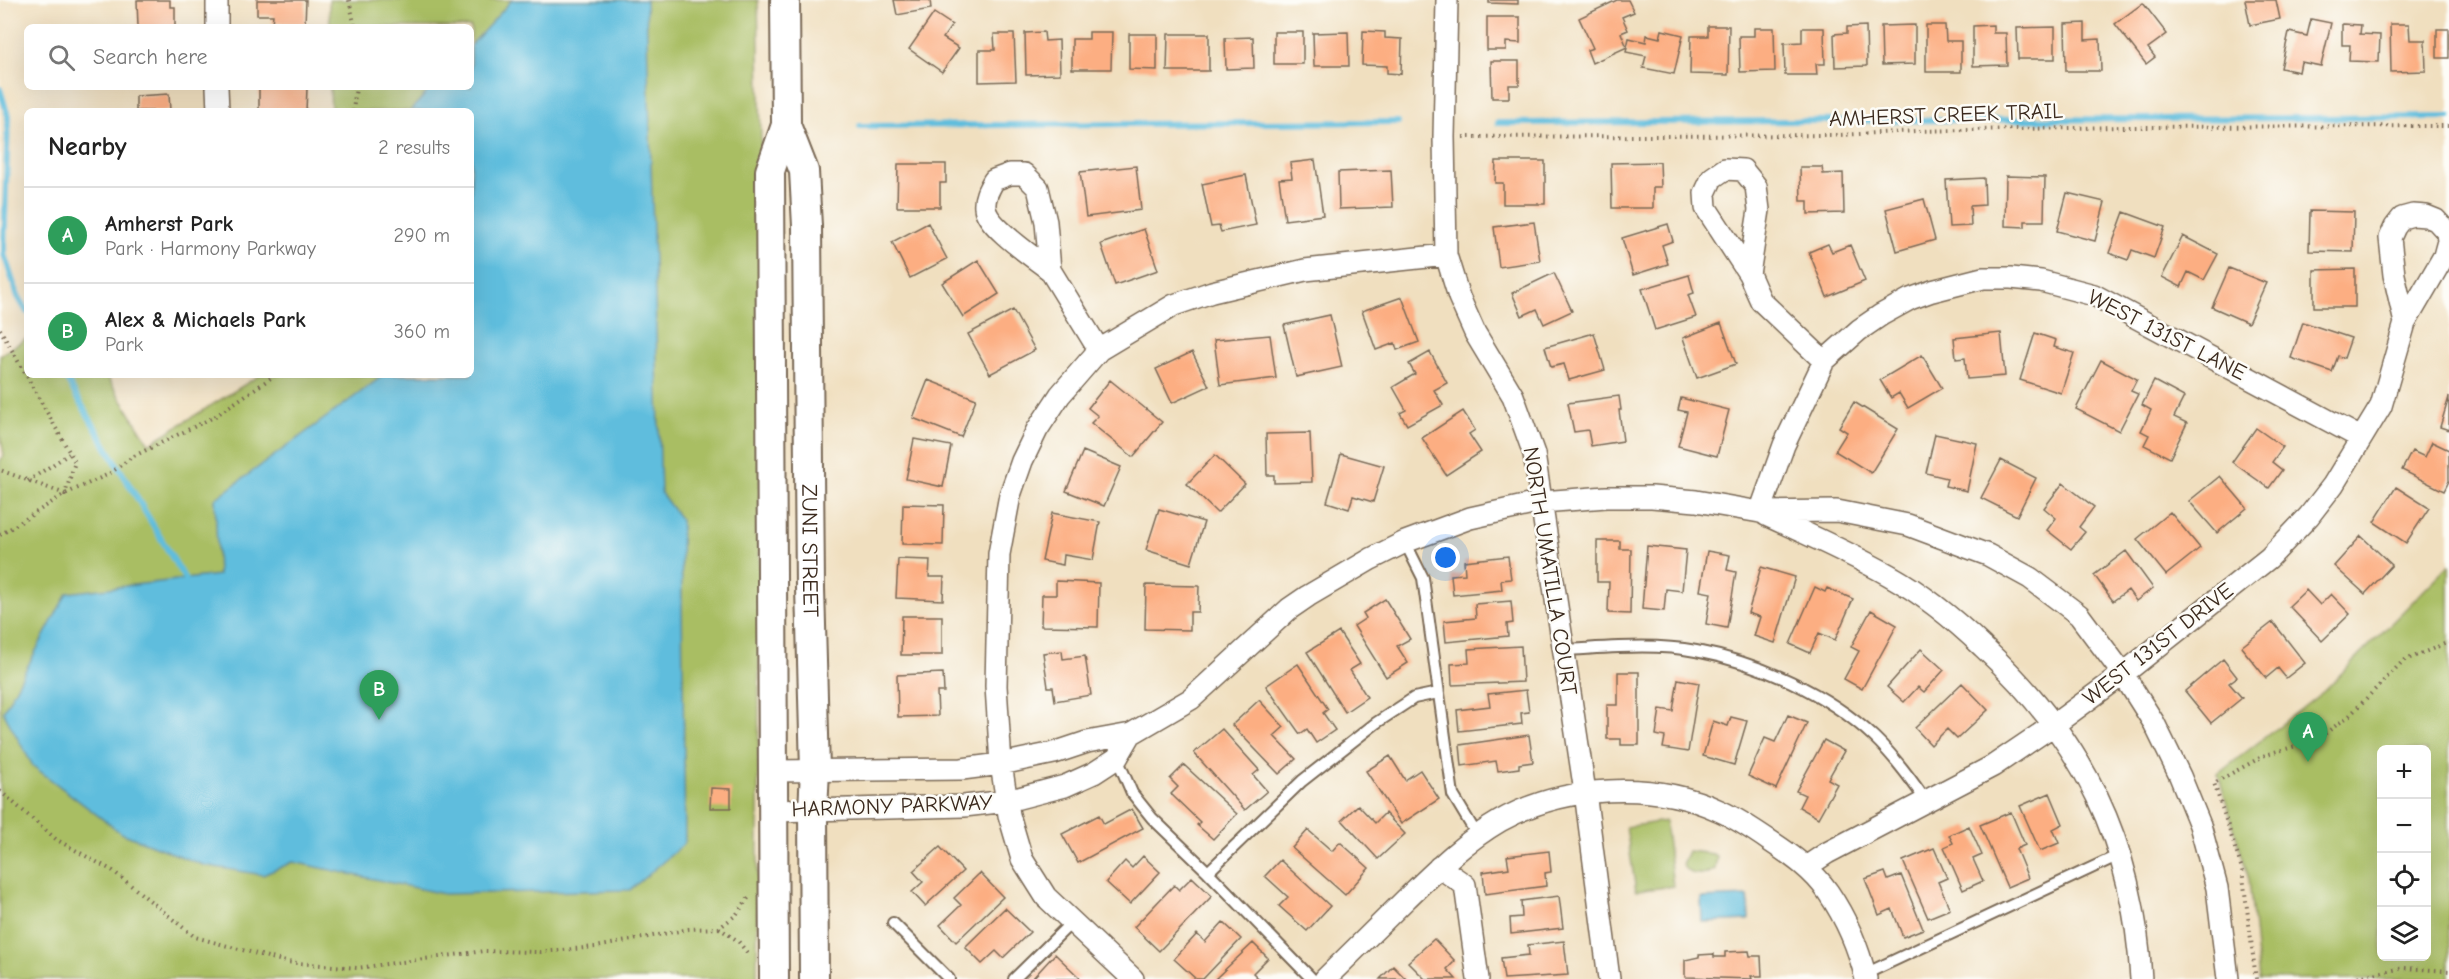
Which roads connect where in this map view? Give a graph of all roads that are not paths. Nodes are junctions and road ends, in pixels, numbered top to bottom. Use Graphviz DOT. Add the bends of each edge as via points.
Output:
graph roads {
  1 [pos="217,0"];
  2 [pos="785,0"];
  3 [pos="1447,0"];
  4 [pos="217,24"];
  5 [pos="217,90"];
  6 [pos="218,108"];
  7 [pos="786,125"];
  8 [pos="1446,255"];
  9 [pos="1050,270"];
  10 [pos="1749,274"];
  11 [pos="2405,323"];
  12 [pos="1099,350"];
  13 [pos="1824,361"];
  14 [pos="2361,438"];
  15 [pos="1542,502"];
  16 [pos="1760,512"];
  17 [pos="1405,542"];
  18 [pos="1564,650"];
  19 [pos="2123,674"];
  20 [pos="1438,693"];
  21 [pos="2055,724"];
  22 [pos="1131,734"];
  23 [pos="1117,758"];
  24 [pos="1001,764"];
  25 [pos="815,770"];
  26 [pos="773,771"];
  27 [pos="1585,792"];
  28 [pos="1007,801"];
  29 [pos="1926,801"];
  30 [pos="774,811"];
  31 [pos="813,811"];
  32 [pos="1478,836"];
  33 [pos="2119,855"];
  34 [pos="1439,867"];
  35 [pos="1806,867"];
  36 [pos="1208,872"];
  37 [pos="1072,922"];
  38 [pos="893,923"];
  39 [pos="1866,977"];
  40 [pos="774,979"];
  41 [pos="814,979"];
  42 [pos="949,979"];
  43 [pos="1014,979"];
  44 [pos="1133,979"];
  45 [pos="1312,979"];
  46 [pos="1325,979"];
  47 [pos="1478,979"];
  48 [pos="1610,979"];
  49 [pos="2140,979"];
  50 [pos="2228,979"];
  1 -- 4 [label="street"];
  2 -- 7 [label="main road, ZUNI STREET"];
  3 -- 8 [label="street, NORTH UMATILLA COURT"];
  5 -- 6 [label="street"];
  7 -- 25 [label="main road, ZUNI STREET" via="804,171 807,226"];
  7 -- 26 [label="main road, ZUNI STREET" via="770,171"];
  8 -- 12 [label="street" via="1305,270 1212,292 1157,313"];
  8 -- 15 [label="street, NORTH UMATILLA COURT" via="1475,333 1513,396 1534,454"];
  9 -- 12 [label="street"];
  10 -- 13 [label="street" via="1761,301"];
  11 -- 14 [label="street, WEST 131ST DRIVE" via="2381,406"];
  12 -- 24 [label="street" via="1060,395 1037,430 1010,495 999,554 996,686"];
  13 -- 14 [label="street, WEST 131ST LANE" via="1859,330 1910,299 1983,278 2041,281 2070,287 2118,306"];
  13 -- 16 [label="street, WEST 131ST LANE" via="1784,445"];
  14 -- 19 [label="street, WEST 131ST DRIVE" via="2333,485 2269,558"];
  15 -- 16 [label="street, HARMONY PARKWAY" via="1652,497"];
  15 -- 17 [label="street, HARMONY PARKWAY" via="1470,518"];
  15 -- 18 [label="street, NORTH UMATILLA COURT"];
  16 -- 19 [label="street, HARMONY PARKWAY" via="1837,512 1898,523 1988,555 2030,578 2079,615"];
  16 -- 21 [label="street, HARMONY PARKWAY" via="1890,576 1957,622 2014,675"];
  17 -- 20 [label="lane" via="1423,578"];
  17 -- 22 [label="street, HARMONY PARKWAY" via="1289,609 1191,699"];
  18 -- 27 [label="street, NORTH UMATILLA COURT"];
  18 -- 29 [label="lane" via="1637,646 1695,651 1755,667 1799,686 1875,737"];
  19 -- 21 [label="street, WEST 131ST DRIVE"];
  19 -- 50 [label="street, HARMONY PARKWAY" via="2154,723 2200,825 2217,888"];
  20 -- 32 [label="lane" via="1453,795"];
  20 -- 36 [label="lane" via="1414,698 1376,723 1311,774"];
  21 -- 29 [label="street, WEST 131ST DRIVE" via="1993,766"];
  21 -- 33 [label="street, HARMONY PARKWAY" via="2100,798"];
  22 -- 23 [label="street, HARMONY PARKWAY"];
  22 -- 24 [label="street, HARMONY PARKWAY"];
  23 -- 28 [label="street, HARMONY PARKWAY" via="1065,786"];
  23 -- 36 [label="lane" via="1132,793"];
  24 -- 25 [label="street, HARMONY PARKWAY" via="962,769"];
  24 -- 28 [label="street"];
  25 -- 26 [label="street, HARMONY PARKWAY"];
  25 -- 31 [label="main road, ZUNI STREET"];
  26 -- 30 [label="main road, ZUNI STREET"];
  27 -- 32 [label="street" via="1531,808"];
  27 -- 35 [label="street" via="1629,790 1662,794 1718,810 1749,826"];
  27 -- 48 [label="street, NORTH UMATILLA COURT"];
  28 -- 31 [label="street, HARMONY PARKWAY"];
  28 -- 37 [label="street" via="1022,859 1046,897"];
  29 -- 35 [label="street, WEST 131ST DRIVE"];
  30 -- 31 [label="street, HARMONY PARKWAY"];
  30 -- 40 [label="main road, ZUNI STREET"];
  31 -- 41 [label="main road, ZUNI STREET"];
  32 -- 34 [label="street"];
  33 -- 39 [label="lane"];
  33 -- 49 [label="street, HARMONY PARKWAY" via="2133,910"];
  34 -- 46 [label="street"];
  34 -- 47 [label="street" via="1465,885"];
  35 -- 39 [label="street" via="1828,891"];
  36 -- 45 [label="lane"];
  37 -- 43 [label="lane"];
  37 -- 44 [label="street"];
  38 -- 42 [label="lane"];
}
